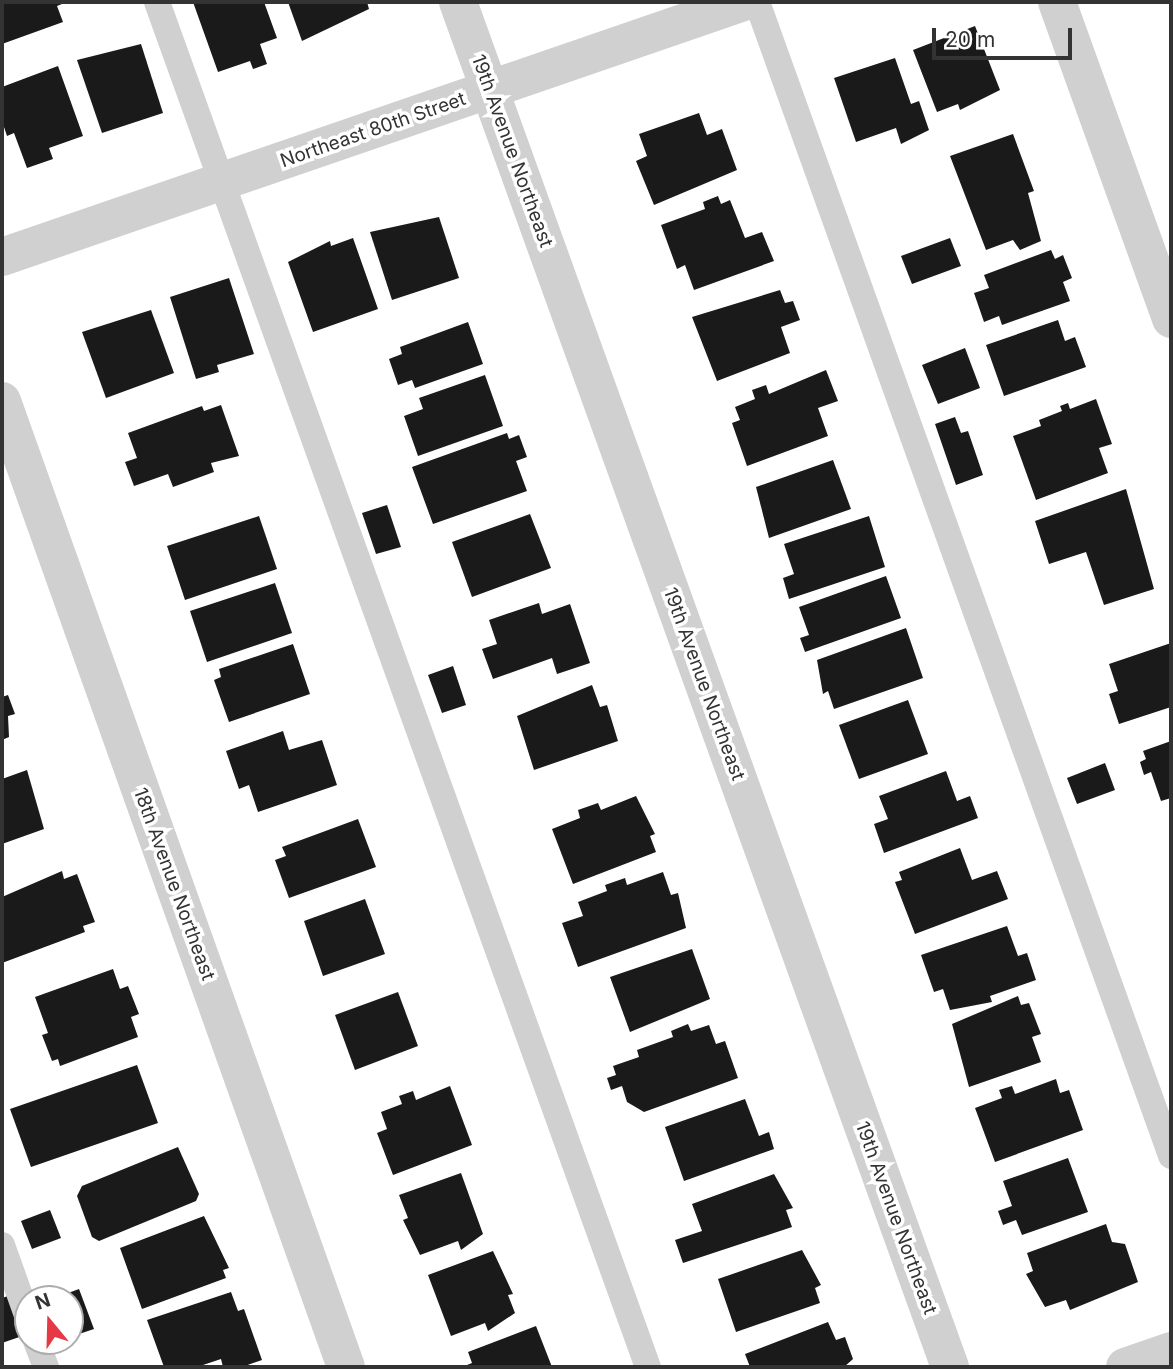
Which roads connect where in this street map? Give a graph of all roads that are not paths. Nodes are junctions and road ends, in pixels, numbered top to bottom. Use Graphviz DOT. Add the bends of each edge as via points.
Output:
graph roads {
  1 [pos="157,2"];
  2 [pos="458,2"];
  3 [pos="744,2"];
  4 [pos="757,2"];
  5 [pos="1057,2"];
  6 [pos="490,89"];
  7 [pos="222,182"];
  8 [pos="2,257"];
  9 [pos="1171,319"];
  10 [pos="2,401"];
  11 [pos="1171,1156"];
  12 [pos="2,1245"];
  13 [pos="16,1285"];
  14 [pos="1171,1351"];
  15 [pos="346,1367"];
  16 [pos="648,1367"];
  17 [pos="950,1367"];
  18 [pos="1125,1367"];
  1 -- 7 [label="lane"];
  2 -- 6 [label="street, 19th Avenue Northeast"];
  3 -- 6 [label="street, Northeast 80th Street"];
  4 -- 11 [label="lane"];
  5 -- 9 [label="street"];
  6 -- 7 [label="street, Northeast 80th Street"];
  6 -- 17 [label="street, 19th Avenue Northeast"];
  7 -- 8 [label="street, Northeast 80th Street"];
  7 -- 16 [label="lane"];
  10 -- 15 [label="street, 18th Avenue Northeast"];
  12 -- 13 [label="lane"];
  14 -- 18 [label="street"];
}
